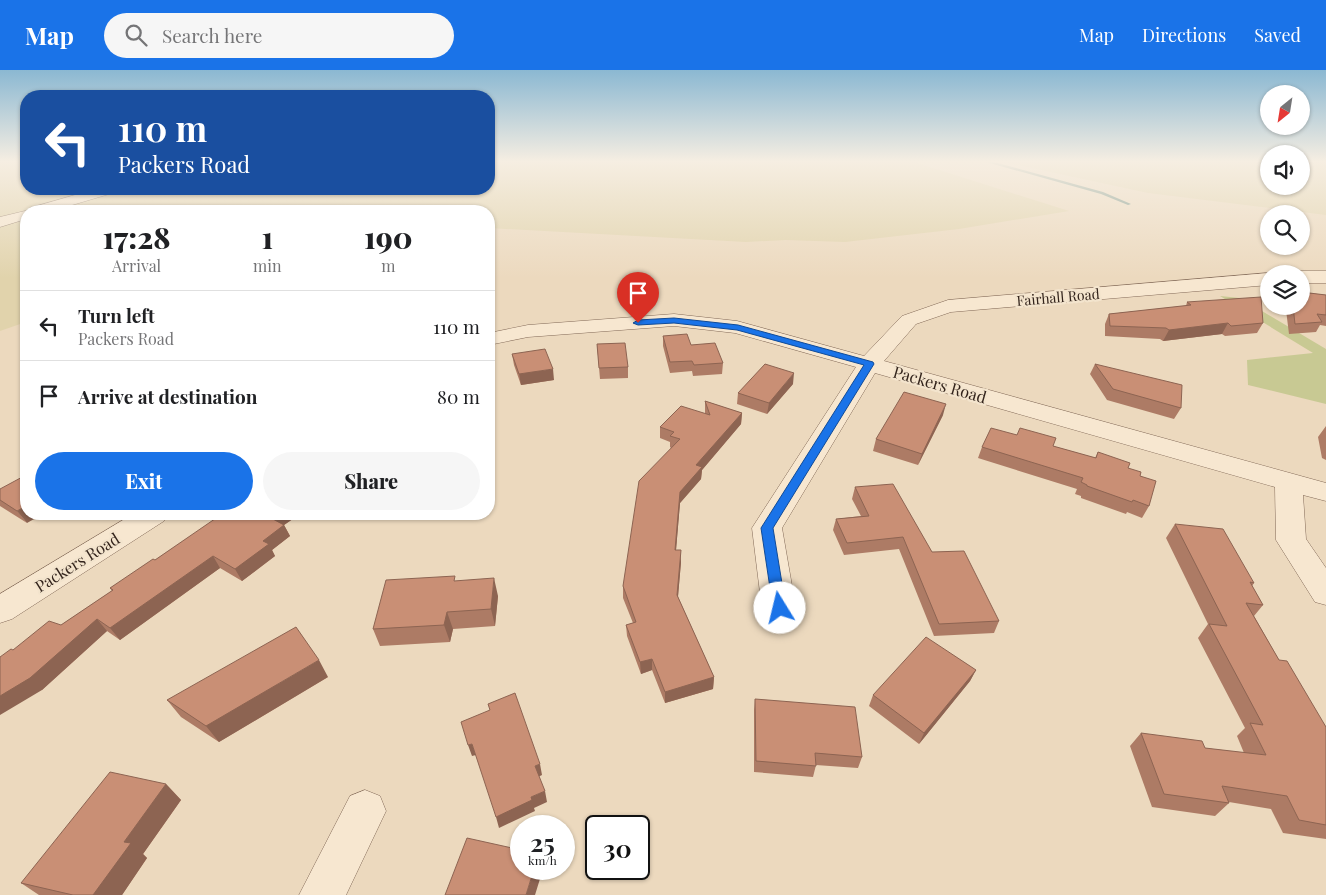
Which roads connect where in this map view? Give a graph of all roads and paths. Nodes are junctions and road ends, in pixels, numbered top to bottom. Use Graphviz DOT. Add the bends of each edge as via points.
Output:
graph roads {
  1 [pos="72,200"];
  2 [pos="56,205"];
  3 [pos="20,216"];
  4 [pos="0,222"];
  5 [pos="1310,277"];
  6 [pos="1326,277"];
  7 [pos="1260,280"];
  8 [pos="495,338"];
  9 [pos="869,364"];
  10 [pos="1289,482"];
  11 [pos="1326,492"];
  12 [pos="144,520"];
  13 [pos="1326,594"];
  14 [pos="780,608"];
  15 [pos="0,610"];
  16 [pos="365,811"];
  17 [pos="322,895"];
  1 -- 2 [label="street"];
  3 -- 4 [label="street"];
  5 -- 6 [label="street"];
  7 -- 9 [label="street, Fairhall Road" via="948,306 909,320"];
  8 -- 9 [label="street, Packers Road" via="528,331 674,320 738,327"];
  9 -- 10 [label="street, Packers Road"];
  9 -- 14 [label="street, Fairhall Road" via="767,528"];
  10 -- 11 [label="street, Packers Road"];
  10 -- 13 [label="street" via="1292,540"];
  12 -- 15 [label="street, Packers Road"];
  16 -- 17 [label="street"];
}
